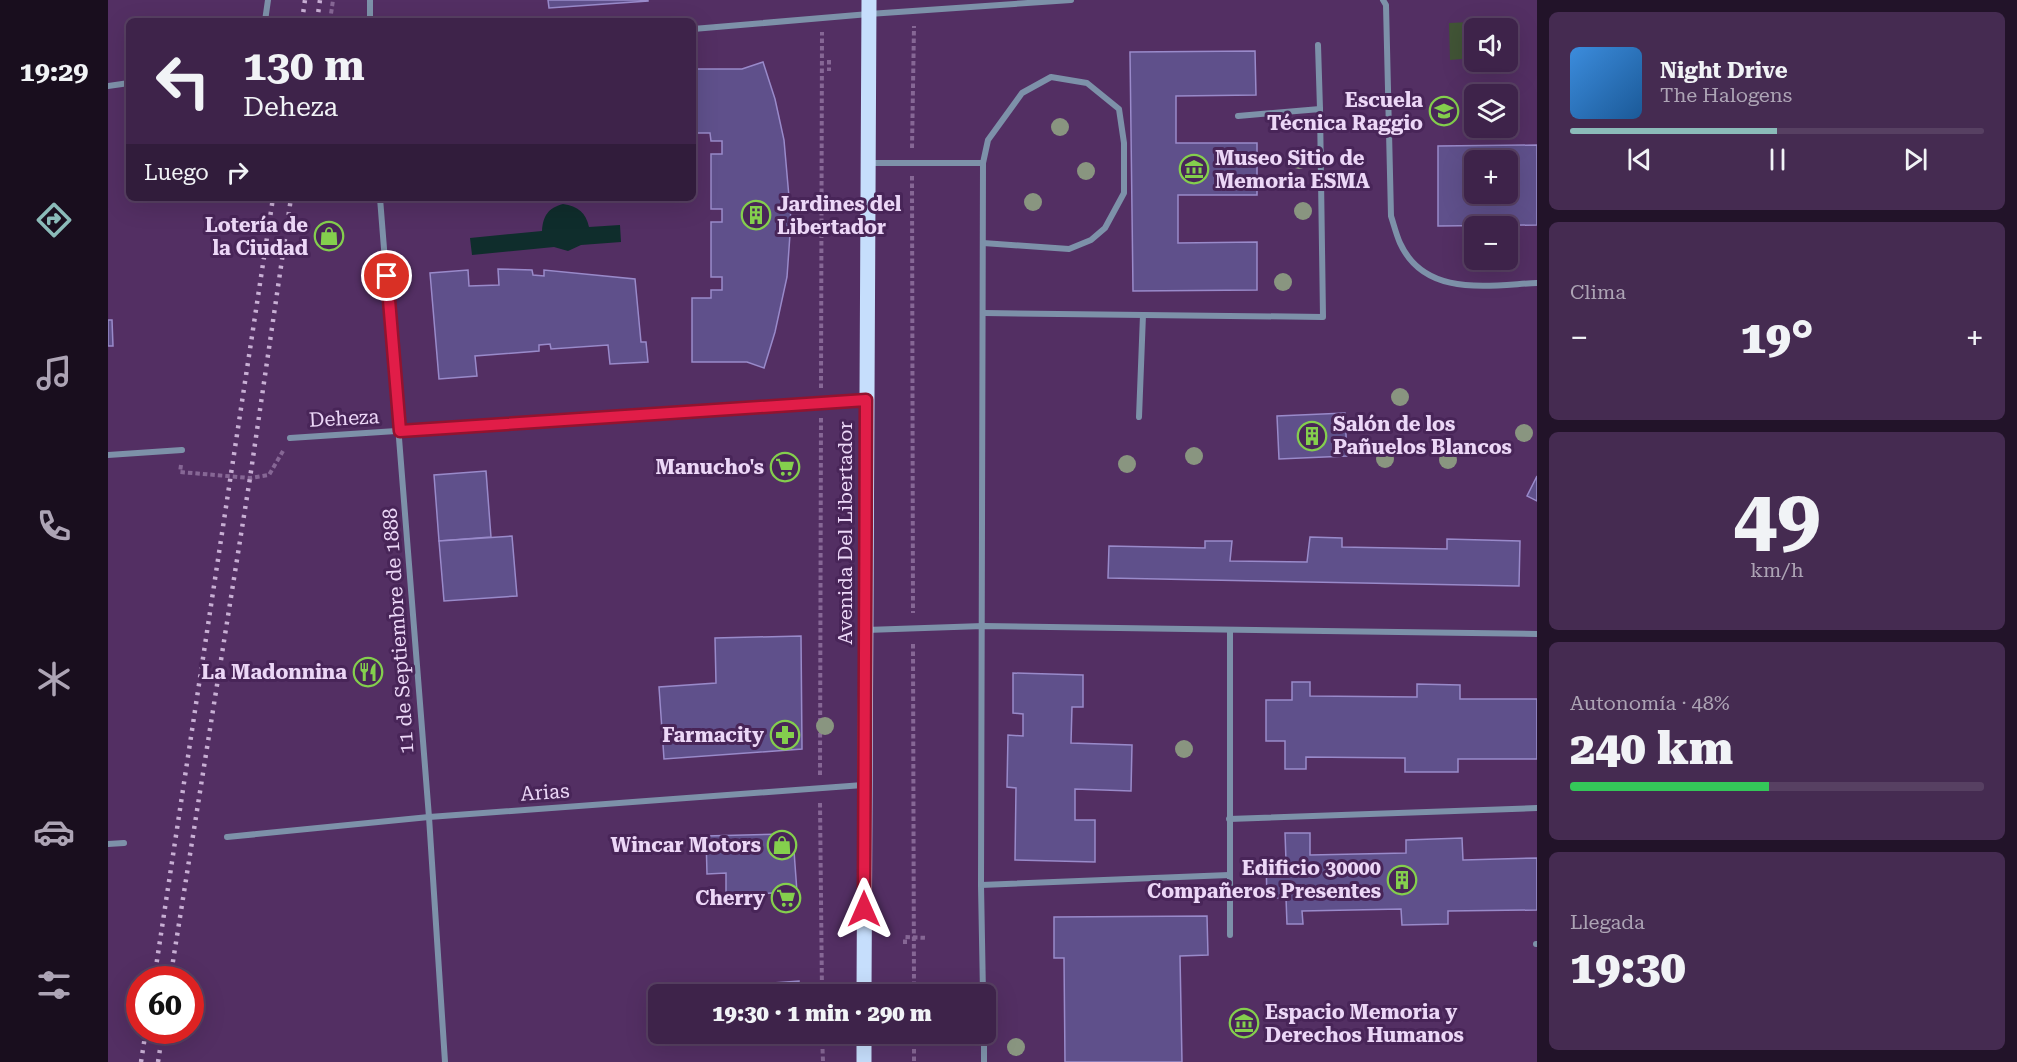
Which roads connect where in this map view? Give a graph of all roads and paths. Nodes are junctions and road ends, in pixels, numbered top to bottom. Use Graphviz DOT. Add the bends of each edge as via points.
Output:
graph roads {
  1 [pos="268,0"];
  2 [pos="333,0"];
  3 [pos="370,0"];
  4 [pos="1071,0"];
  5 [pos="1384,3"];
  6 [pos="869,7"];
  7 [pos="914,11"];
  8 [pos="265,18"];
  9 [pos="330,18"];
  10 [pos="370,18"];
  11 [pos="822,19"];
  12 [pos="696,29"];
  13 [pos="1318,45"];
  14 [pos="829,60"];
  15 [pos="829,71"];
  16 [pos="126,83"];
  17 [pos="108,86"];
  18 [pos="1320,109"];
  19 [pos="1238,116"];
  20 [pos="868,163"];
  21 [pos="912,163"];
  22 [pos="983,163"];
  23 [pos="380,201"];
  24 [pos="983,243"];
  25 [pos="1537,284"];
  26 [pos="984,313"];
  27 [pos="1143,315"];
  28 [pos="866,400"];
  29 [pos="821,403"];
  30 [pos="1139,417"];
  31 [pos="400,431"];
  32 [pos="290,438"];
  33 [pos="182,450"];
  34 [pos="108,455"];
  35 [pos="983,626"];
  36 [pos="914,628"];
  37 [pos="866,630"];
  38 [pos="1230,630"];
  39 [pos="1537,634"];
  40 [pos="865,785"];
  41 [pos="820,787"];
  42 [pos="1537,808"];
  43 [pos="429,817"];
  44 [pos="1229,819"];
  45 [pos="227,837"];
  46 [pos="124,843"];
  47 [pos="108,844"];
  48 [pos="1229,875"];
  49 [pos="981,885"];
  50 [pos="1230,935"];
  51 [pos="914,937"];
  52 [pos="928,939"];
  53 [pos="905,944"];
  54 [pos="822,984"];
  55 [pos="864,984"];
  56 [pos="914,984"];
  57 [pos="983,984"];
  58 [pos="822,1044"];
  59 [pos="864,1044"];
  60 [pos="914,1044"];
  61 [pos="984,1044"];
  62 [pos="445,1062"];
  63 [pos="823,1062"];
  64 [pos="864,1062"];
  65 [pos="914,1062"];
  66 [pos="984,1062"];
  1 -- 8 [label="street"];
  2 -- 9 [label="path"];
  3 -- 10 [label="street"];
  4 -- 7 [label="street"];
  5 -- 25 [label="street" via="1391,216 1401,244 1426,274 1451,284"];
  6 -- 7 [label="street"];
  6 -- 11 [label="street"];
  6 -- 20 [label="main road, Avenida Del Libertador"];
  7 -- 21 [label="path"];
  11 -- 12 [label="street"];
  11 -- 29 [label="path"];
  13 -- 18 [label="street"];
  14 -- 15 [label="path"];
  16 -- 17 [label="street"];
  18 -- 19 [label="street"];
  18 -- 27 [label="street" via="1323,317"];
  20 -- 21 [label="street"];
  20 -- 28 [label="main road, Avenida Del Libertador"];
  21 -- 22 [label="street"];
  21 -- 36 [label="path"];
  22 -- 24 [label="street"];
  22 -- 24 [label="street" via="988,140 1022,93 1051,77 1087,83 1119,109 1124,193 1105,228 1091,240 1069,249"];
  23 -- 31 [label="street, 11 de Septiembre de 1888"];
  24 -- 26 [label="street"];
  26 -- 27 [label="street"];
  26 -- 35 [label="street"];
  27 -- 30 [label="street"];
  28 -- 29 [label="street, Deheza"];
  28 -- 37 [label="main road, Avenida Del Libertador"];
  29 -- 31 [label="street, Deheza"];
  29 -- 41 [label="path"];
  31 -- 32 [label="street, Deheza"];
  31 -- 43 [label="street, 11 de Septiembre de 1888"];
  32 -- 33 [label="path" via="269,475 250,478 180,472"];
  33 -- 34 [label="street"];
  35 -- 36 [label="street"];
  35 -- 38 [label="street"];
  35 -- 49 [label="street"];
  36 -- 37 [label="street"];
  36 -- 51 [label="path"];
  37 -- 40 [label="main road, Avenida Del Libertador"];
  38 -- 39 [label="street"];
  38 -- 44 [label="street"];
  40 -- 41 [label="street, Arias"];
  40 -- 55 [label="main road, Avenida Del Libertador"];
  41 -- 43 [label="street, Arias"];
  41 -- 54 [label="path"];
  42 -- 44 [label="street"];
  43 -- 45 [label="street, Arias"];
  43 -- 62 [label="street, 11 de Septiembre de 1888"];
  44 -- 48 [label="street"];
  46 -- 47 [label="street"];
  48 -- 49 [label="street"];
  48 -- 50 [label="street"];
  49 -- 57 [label="street"];
  51 -- 52 [label="path"];
  51 -- 53 [label="path" via="904,937"];
  51 -- 56 [label="path"];
  58 -- 63 [label="path"];
  59 -- 64 [label="main road"];
  60 -- 65 [label="path"];
  61 -- 66 [label="street"];
}
